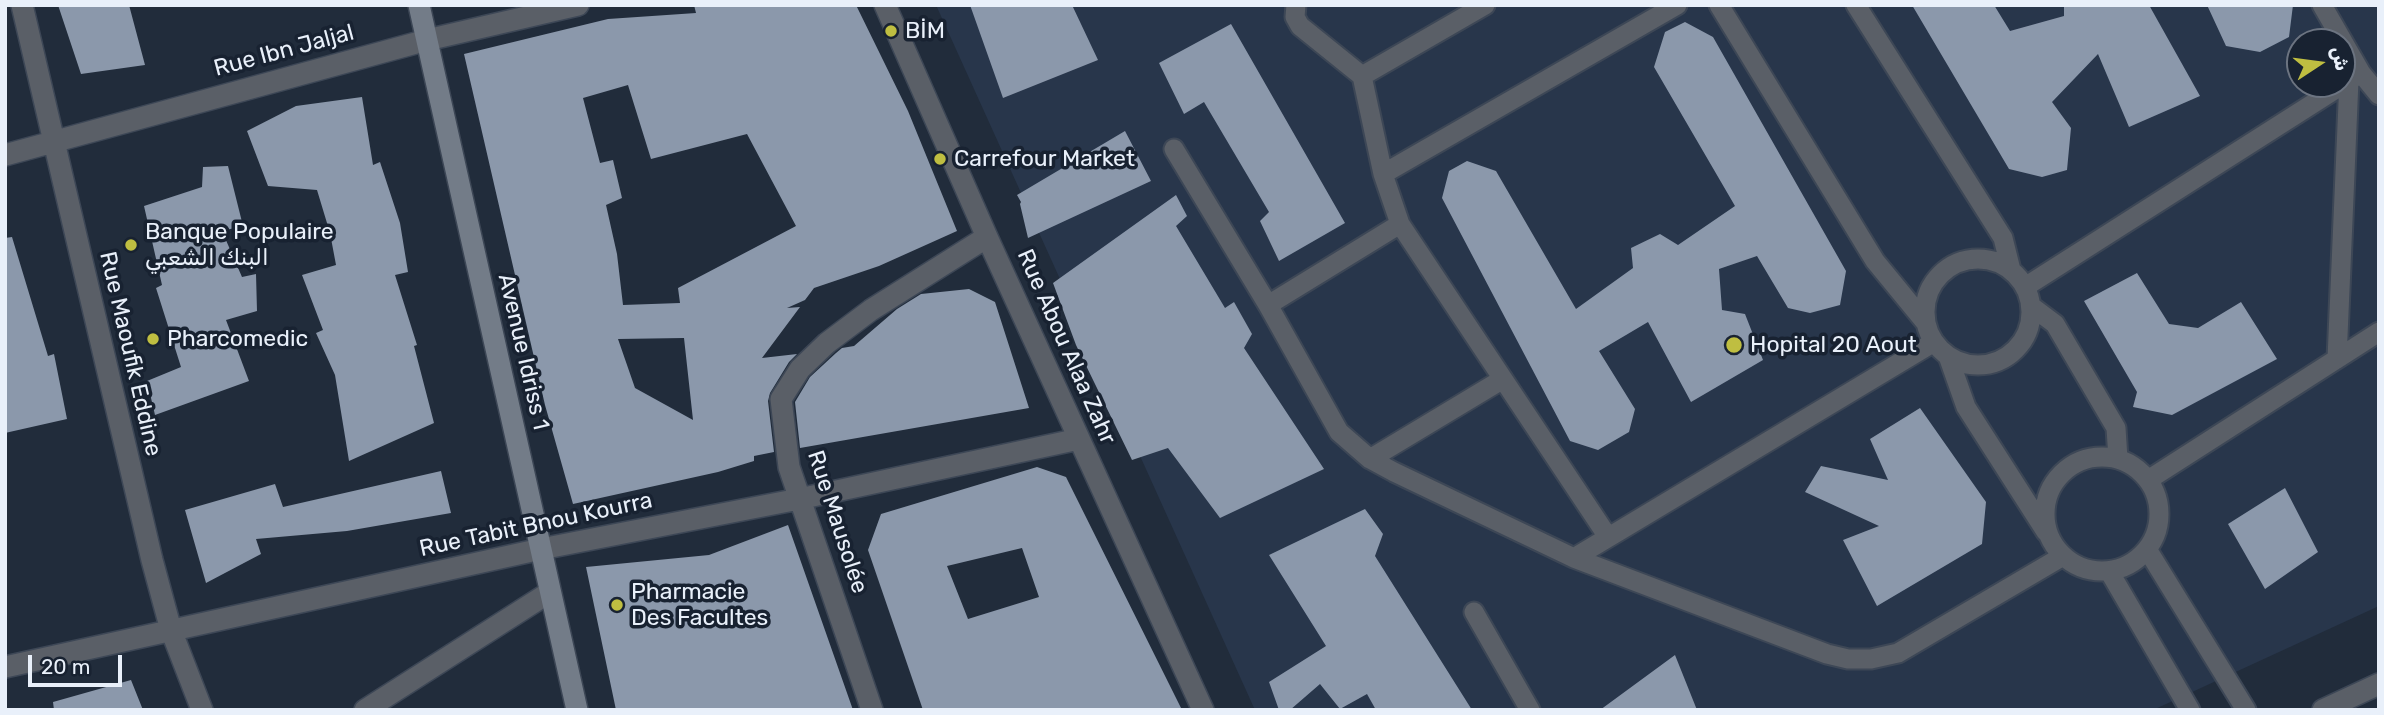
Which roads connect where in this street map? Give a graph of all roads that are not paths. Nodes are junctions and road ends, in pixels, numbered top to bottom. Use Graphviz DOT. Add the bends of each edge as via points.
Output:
graph roads {
  1 [pos="22,5"];
  2 [pos="419,5"];
  3 [pos="578,5"];
  4 [pos="885,5"];
  5 [pos="1296,5"];
  6 [pos="1485,5"];
  7 [pos="1677,5"];
  8 [pos="1719,5"];
  9 [pos="1856,5"];
  10 [pos="2322,5"];
  11 [pos="2333,28"];
  12 [pos="427,40"];
  13 [pos="1362,76"];
  14 [pos="2356,78"];
  15 [pos="2379,95"];
  16 [pos="2322,98"];
  17 [pos="2354,98"];
  18 [pos="53,141"];
  19 [pos="1174,149"];
  20 [pos="5,155"];
  21 [pos="1383,174"];
  22 [pos="1400,224"];
  23 [pos="987,237"];
  24 [pos="2011,270"];
  25 [pos="2025,287"];
  26 [pos="1268,306"];
  27 [pos="2031,306"];
  28 [pos="1925,322"];
  29 [pos="2379,332"];
  30 [pos="1941,349"];
  31 [pos="2337,359"];
  32 [pos="1503,379"];
  33 [pos="1079,439"];
  34 [pos="1370,459"];
  35 [pos="2118,459"];
  36 [pos="2148,480"];
  37 [pos="799,499"];
  38 [pos="1608,537"];
  39 [pos="2057,548"];
  40 [pos="541,549"];
  41 [pos="2147,549"];
  42 [pos="1574,558"];
  43 [pos="2109,571"];
  44 [pos="550,592"];
  45 [pos="1474,612"];
  46 [pos="171,630"];
  47 [pos="5,667"];
  48 [pos="2379,684"];
  49 [pos="202,710"];
  50 [pos="365,710"];
  51 [pos="577,710"];
  52 [pos="872,710"];
  53 [pos="1203,710"];
  54 [pos="1530,710"];
  55 [pos="2190,710"];
  56 [pos="2246,710"];
  57 [pos="2323,710"];
  1 -- 18 [label="street, Rue Maoufik Eddine"];
  2 -- 12 [label="street, Avenue Idriss 1"];
  3 -- 12 [label="street, Rue Ibn Jaljal"];
  4 -- 23 [label="street, Rue Abou Alaa Zahr"];
  5 -- 13 [label="lane" via="1300,26"];
  6 -- 13 [label="lane"];
  7 -- 21 [label="lane"];
  8 -- 28 [label="lane" via="1875,261"];
  9 -- 24 [label="lane" via="2003,238"];
  10 -- 11 [label="lane"];
  12 -- 18 [label="street, Rue Ibn Jaljal"];
  12 -- 40 [label="street, Avenue Idriss 1"];
  13 -- 21 [label="lane"];
  14 -- 15 [label="lane"];
  16 -- 25 [label="lane"];
  17 -- 31 [label="lane"];
  18 -- 20 [label="street, Rue Ibn Jaljal"];
  18 -- 46 [label="street, Rue Maoufik Eddine"];
  19 -- 26 [label="lane"];
  21 -- 22 [label="lane"];
  22 -- 26 [label="lane"];
  22 -- 32 [label="lane"];
  23 -- 33 [label="street, Rue Abou Alaa Zahr"];
  23 -- 37 [label="street, Rue Mausolée" via="871,310 800,369 781,399 789,467"];
  24 -- 25 [label="lane"];
  24 -- 28 [label="lane" via="1992,260 1971,258 1950,265 1934,280 1926,300"];
  25 -- 27 [label="lane"];
  26 -- 34 [label="lane" via="1339,432"];
  27 -- 30 [label="lane" via="2030,326 2021,344 2006,358 1987,365 1967,364"];
  27 -- 35 [label="lane" via="2055,324 2116,428"];
  28 -- 30 [label="lane"];
  29 -- 31 [label="lane"];
  30 -- 38 [label="lane"];
  30 -- 39 [label="lane" via="1966,407"];
  31 -- 36 [label="lane"];
  32 -- 34 [label="lane"];
  32 -- 38 [label="lane"];
  33 -- 37 [label="street, Rue Tabit Bnou Kourra"];
  33 -- 53 [label="street, Rue Abou Alaa Zahr"];
  34 -- 42 [label="lane"];
  35 -- 36 [label="lane"];
  35 -- 39 [label="lane" via="2081,461 2053,485 2046,503 2046,522"];
  36 -- 41 [label="lane" via="2159,515"];
  37 -- 40 [label="street, Rue Tabit Bnou Kourra"];
  37 -- 52 [label="street, Rue Mausolée"];
  38 -- 42 [label="lane"];
  39 -- 42 [label="lane" via="1898,653 1871,659 1827,654"];
  39 -- 43 [label="lane" via="2076,565"];
  40 -- 44 [label="street, Avenue Idriss 1"];
  40 -- 46 [label="street, Rue Tabit Bnou Kourra"];
  41 -- 43 [label="lane" via="2136,560"];
  41 -- 56 [label="lane"];
  43 -- 55 [label="lane"];
  44 -- 50 [label="street"];
  44 -- 51 [label="street, Avenue Idriss 1"];
  45 -- 54 [label="lane"];
  46 -- 47 [label="street, Rue Tabit Bnou Kourra"];
  46 -- 49 [label="street, Rue Maoufik Eddine"];
  48 -- 57 [label="street"];
}
